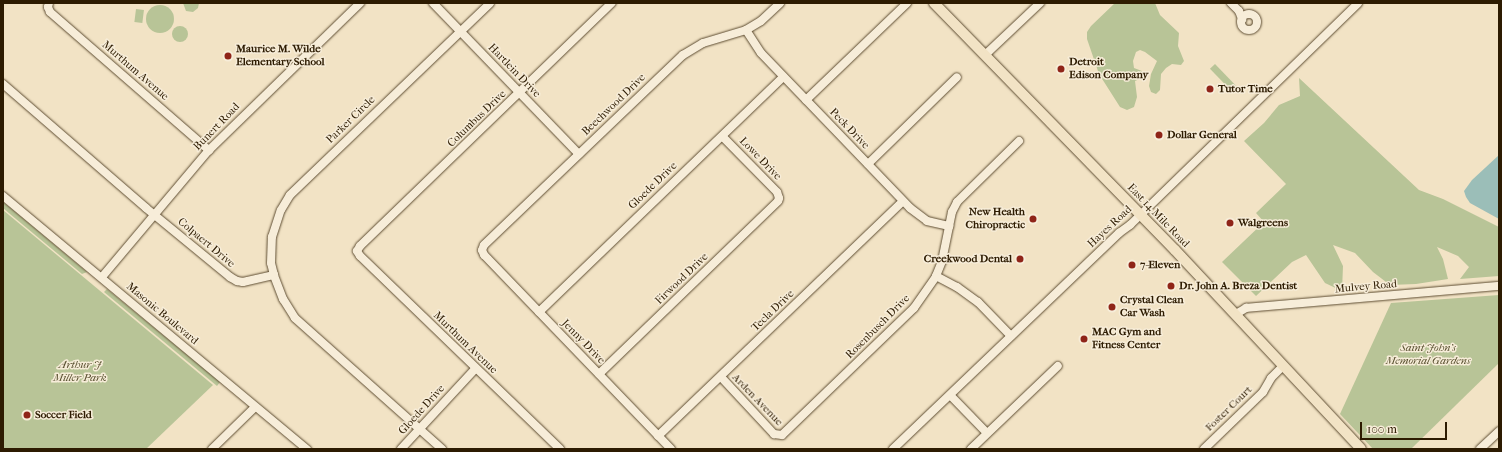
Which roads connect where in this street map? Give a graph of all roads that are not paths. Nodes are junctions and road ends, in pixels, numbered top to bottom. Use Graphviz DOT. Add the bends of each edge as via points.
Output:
graph roads {
  1 [pos="360,3"];
  2 [pos="433,3"];
  3 [pos="490,3"];
  4 [pos="612,3"];
  5 [pos="780,3"];
  6 [pos="907,3"];
  7 [pos="934,3"];
  8 [pos="1040,3"];
  9 [pos="1231,3"];
  10 [pos="1358,3"];
  11 [pos="49,5"];
  12 [pos="1243,15"];
  13 [pos="746,30"];
  14 [pos="460,31"];
  15 [pos="985,55"];
  16 [pos="783,77"];
  17 [pos="957,77"];
  18 [pos="3,84"];
  19 [pos="519,93"];
  20 [pos="806,100"];
  21 [pos="722,136"];
  22 [pos="1019,141"];
  23 [pos="209,150"];
  24 [pos="579,154"];
  25 [pos="868,164"];
  26 [pos="3,196"];
  27 [pos="780,198"];
  28 [pos="903,201"];
  29 [pos="154,214"];
  30 [pos="1141,215"];
  31 [pos="949,226"];
  32 [pos="482,250"];
  33 [pos="357,251"];
  34 [pos="274,275"];
  35 [pos="936,276"];
  36 [pos="102,277"];
  37 [pos="1499,286"];
  38 [pos="539,312"];
  39 [pos="1236,314"];
  40 [pos="1010,336"];
  41 [pos="1058,366"];
  42 [pos="1283,366"];
  43 [pos="476,368"];
  44 [pos="599,374"];
  45 [pos="721,377"];
  46 [pos="950,395"];
  47 [pos="255,407"];
  48 [pos="419,429"];
  49 [pos="1499,431"];
  50 [pos="987,433"];
  51 [pos="658,436"];
  52 [pos="779,436"];
  53 [pos="212,449"];
  54 [pos="307,449"];
  55 [pos="401,449"];
  56 [pos="442,449"];
  57 [pos="560,449"];
  58 [pos="671,449"];
  59 [pos="893,449"];
  60 [pos="971,449"];
  61 [pos="1204,449"];
  62 [pos="1361,449"];
  63 [pos="1480,449"];
  1 -- 23 [label="street, Bunert Road"];
  2 -- 14 [label="street, Hartlein Drive"];
  3 -- 14 [label="street, Parker Circle"];
  4 -- 19 [label="street, Columbus Drive"];
  5 -- 13 [label="street, Beechwood Drive" via="761,21"];
  6 -- 20 [label="street"];
  7 -- 15 [label="main road, East 14 Mile Road"];
  8 -- 15 [label="street"];
  9 -- 12 [label="street"];
  10 -- 30 [label="street, Hayes Road"];
  11 -- 23 [label="street, Murthum Avenue" via="50,12"];
  13 -- 16 [label="street, Peck Drive" via="761,53"];
  13 -- 24 [label="street, Beechwood Drive" via="703,43 683,55"];
  14 -- 19 [label="street, Hartlein Drive"];
  14 -- 34 [label="street, Parker Circle" via="290,195 281,210 272,237 271,263"];
  15 -- 30 [label="main road, East 14 Mile Road"];
  16 -- 20 [label="street, Peck Drive"];
  16 -- 21 [label="street, Gloede Drive"];
  17 -- 25 [label="street"];
  18 -- 29 [label="street, Colpaert Drive"];
  19 -- 24 [label="street, Hartlein Drive"];
  19 -- 33 [label="street, Columbus Drive"];
  20 -- 25 [label="street, Peck Drive"];
  21 -- 27 [label="street, Lowe Drive"];
  21 -- 38 [label="street, Gloede Drive"];
  22 -- 31 [label="street, Rosenbusch Drive" via="957,202"];
  23 -- 29 [label="street, Bunert Road"];
  24 -- 32 [label="street, Beechwood Drive"];
  25 -- 28 [label="street, Peck Drive"];
  26 -- 36 [label="street, Masonic Boulevard"];
  27 -- 44 [label="street, Firwood Drive"];
  28 -- 31 [label="street, Peck Drive" via="927,221"];
  28 -- 45 [label="street, Tecla Drive"];
  29 -- 34 [label="street, Colpaert Drive" via="237,281 250,281"];
  29 -- 36 [label="street, Bunert Road"];
  30 -- 39 [label="main road, East 14 Mile Road"];
  30 -- 40 [label="street, Hayes Road"];
  31 -- 35 [label="street, Rosenbusch Drive" via="942,262"];
  32 -- 38 [label="street, Jenny Drive"];
  33 -- 43 [label="street, Murthum Avenue"];
  34 -- 48 [label="street" via="283,299 295,318"];
  35 -- 40 [label="street" via="957,286 978,302"];
  35 -- 52 [label="street, Rosenbusch Drive" via="914,308"];
  36 -- 47 [label="street, Masonic Boulevard"];
  37 -- 39 [label="street, Mulvey Road" via="1246,308"];
  38 -- 44 [label="street, Jenny Drive"];
  39 -- 42 [label="main road, East 14 Mile Road"];
  40 -- 46 [label="street, Hayes Road"];
  41 -- 50 [label="street"];
  42 -- 61 [label="street, Foster Court" via="1271,378 1263,392"];
  42 -- 62 [label="main road, East 14 Mile Road"];
  43 -- 48 [label="street, Gloede Drive"];
  43 -- 57 [label="street, Murthum Avenue"];
  44 -- 51 [label="street, Jenny Drive"];
  45 -- 51 [label="street, Tecla Drive"];
  45 -- 52 [label="street, Arden Avenue" via="774,434"];
  46 -- 50 [label="street"];
  46 -- 59 [label="street, Hayes Road"];
  47 -- 53 [label="street"];
  47 -- 54 [label="street, Masonic Boulevard"];
  48 -- 55 [label="street, Gloede Drive"];
  48 -- 56 [label="street"];
  49 -- 63 [label="street"];
  50 -- 60 [label="street"];
  51 -- 58 [label="street, Jenny Drive"];
}
